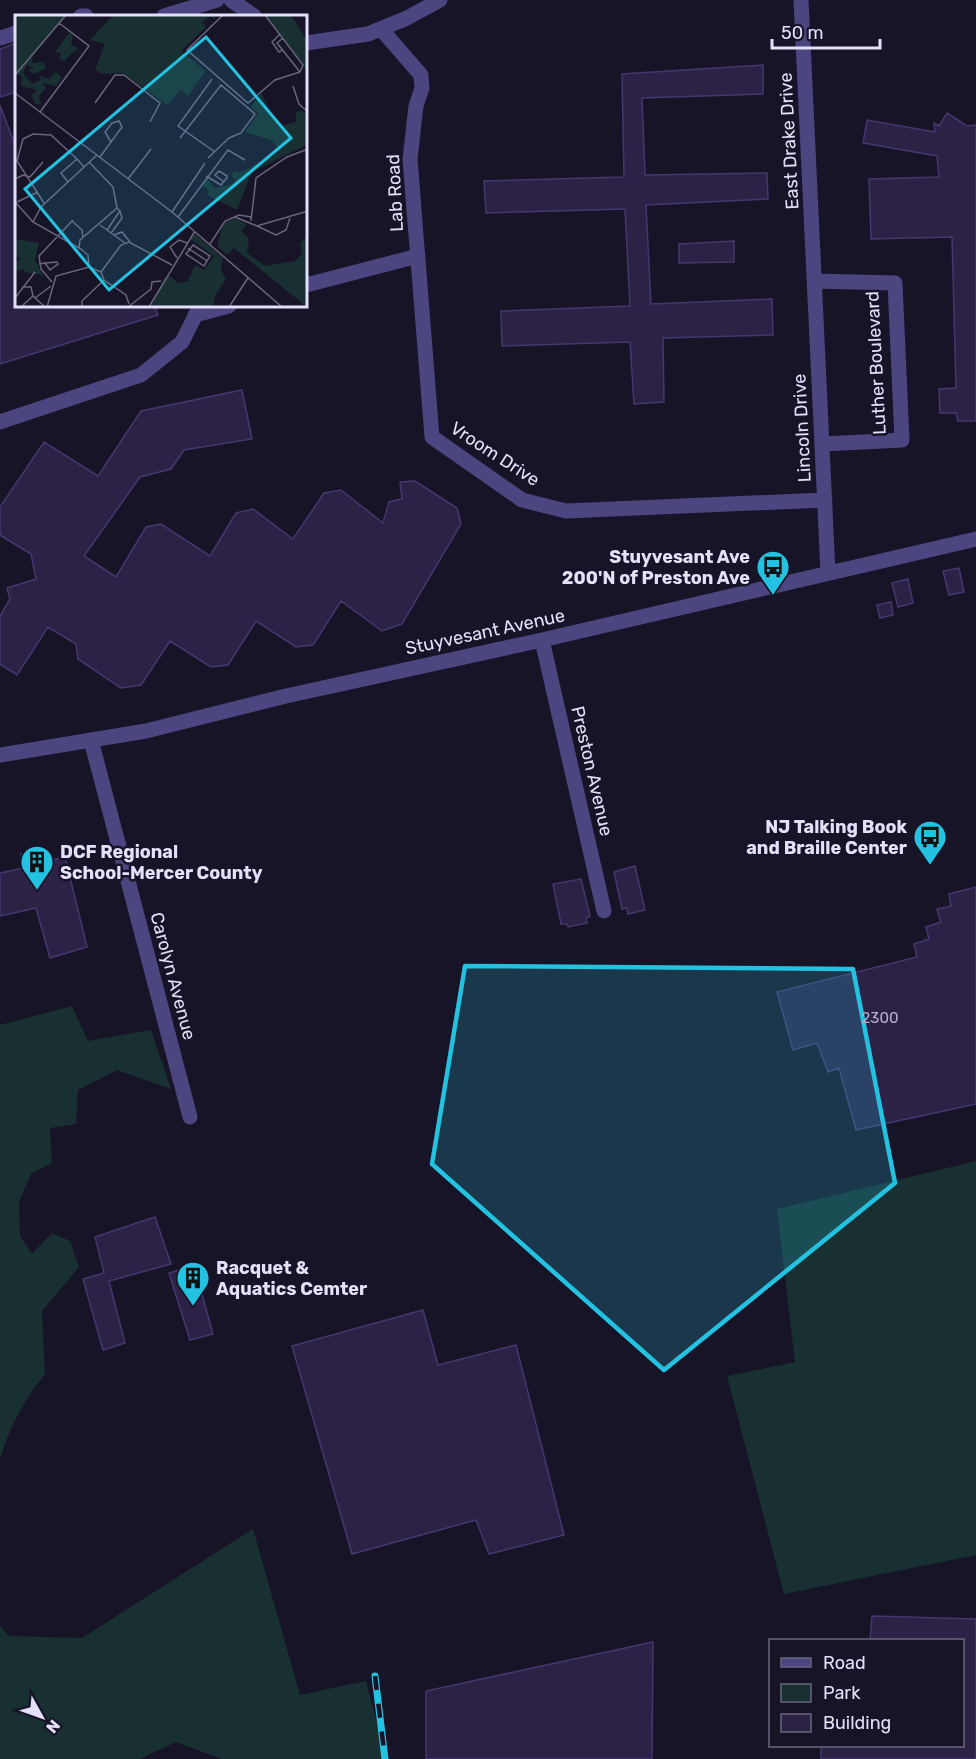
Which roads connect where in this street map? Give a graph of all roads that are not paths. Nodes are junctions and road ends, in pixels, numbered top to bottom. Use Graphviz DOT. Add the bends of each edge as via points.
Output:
graph roads {
  1 [pos="217,0"];
  2 [pos="231,0"];
  3 [pos="440,0"];
  4 [pos="801,0"];
  5 [pos="167,15"];
  6 [pos="253,15"];
  7 [pos="381,29"];
  8 [pos="15,33"];
  9 [pos="0,38"];
  10 [pos="308,43"];
  11 [pos="418,256"];
  12 [pos="815,281"];
  13 [pos="308,284"];
  14 [pos="216,308"];
  15 [pos="197,311"];
  16 [pos="0,422"];
  17 [pos="823,444"];
  18 [pos="825,500"];
  19 [pos="976,539"];
  20 [pos="828,573"];
  21 [pos="543,640"];
  22 [pos="91,740"];
  23 [pos="0,755"];
  24 [pos="604,911"];
  25 [pos="190,1117"];
  1 -- 5 [label="street"];
  2 -- 6 [label="street"];
  3 -- 7 [label="street"];
  4 -- 12 [label="street, East Drake Drive"];
  7 -- 10 [label="street"];
  7 -- 11 [label="street, Lab Road" via="421,75 411,159"];
  8 -- 9 [label="street"];
  11 -- 13 [label="street, Lab Road"];
  11 -- 18 [label="street, Vroom Drive" via="432,437 522,500 566,511"];
  12 -- 17 [label="street, Lincoln Drive"];
  12 -- 17 [label="street, Luther Boulevard" via="895,283 902,440"];
  14 -- 15 [label="street"];
  15 -- 16 [label="street" via="182,342 141,375"];
  17 -- 18 [label="street, Lincoln Drive"];
  18 -- 20 [label="street, Lincoln Drive"];
  19 -- 20 [label="street, Stuyvesant Avenue"];
  20 -- 21 [label="street, Stuyvesant Avenue"];
  21 -- 22 [label="street, Stuyvesant Avenue" via="146,731"];
  21 -- 24 [label="street, Preston Avenue"];
  22 -- 23 [label="street, Stuyvesant Avenue"];
  22 -- 25 [label="street, Carolyn Avenue"];
}
